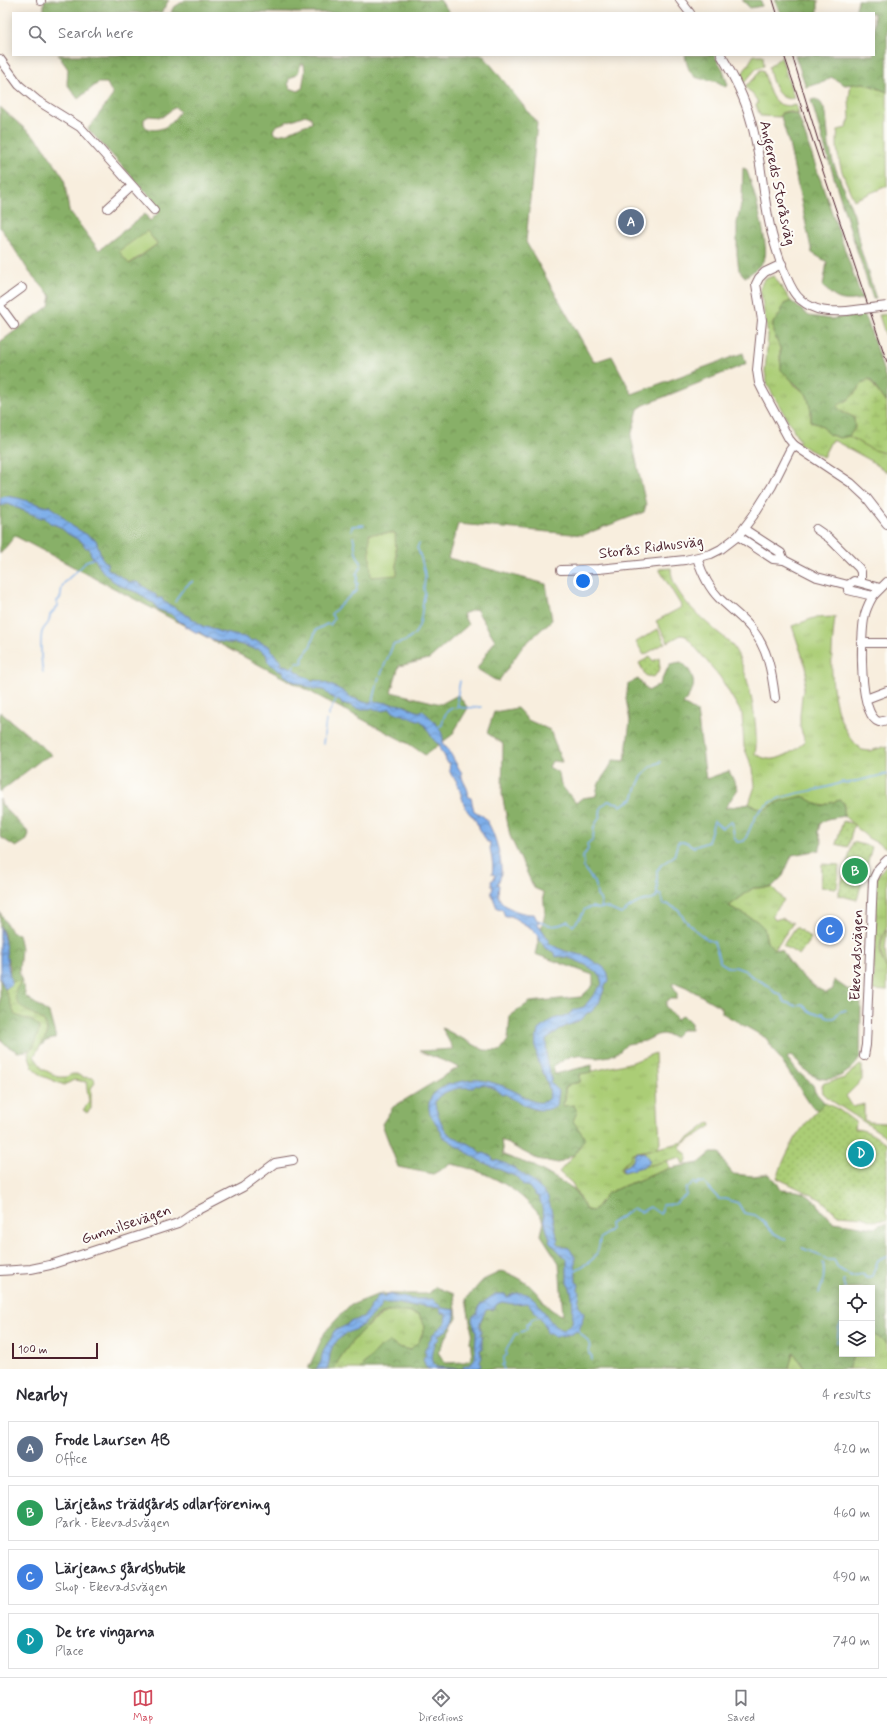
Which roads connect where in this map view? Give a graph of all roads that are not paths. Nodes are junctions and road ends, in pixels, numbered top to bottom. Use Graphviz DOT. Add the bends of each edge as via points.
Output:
graph roads {
  1 [pos="680,0"];
  2 [pos="689,12"];
  3 [pos="722,56"];
  4 [pos="0,59"];
  5 [pos="132,186"];
  6 [pos="108,208"];
  7 [pos="154,210"];
  8 [pos="782,264"];
  9 [pos="22,288"];
  10 [pos="0,305"];
  11 [pos="887,306"];
  12 [pos="14,325"];
  13 [pos="794,445"];
  14 [pos="887,524"];
  15 [pos="744,529"];
  16 [pos="816,529"];
  17 [pos="738,536"];
  18 [pos="696,558"];
  19 [pos="784,560"];
  20 [pos="561,570"];
  21 [pos="861,582"];
  22 [pos="887,582"];
  23 [pos="848,585"];
  24 [pos="880,588"];
  25 [pos="874,596"];
  26 [pos="861,643"];
  27 [pos="886,643"];
  28 [pos="887,691"];
  29 [pos="775,698"];
  30 [pos="866,699"];
  31 [pos="887,720"];
  32 [pos="887,860"];
  33 [pos="864,1056"];
  34 [pos="294,1160"];
  35 [pos="0,1271"];
  1 -- 2 [label="street"];
  3 -- 8 [label="street, Angereds Storåsväg" via="739,87 750,117 770,225"];
  4 -- 5 [label="street" via="19,85 38,101 80,128"];
  5 -- 6 [label="street"];
  5 -- 7 [label="street"];
  8 -- 11 [label="street, Angereds Storåsväg, bridge" via="791,286 801,301 820,311 847,311"];
  8 -- 13 [label="street" via="765,272 756,284 762,320 758,375 764,395"];
  9 -- 10 [label="street"];
  10 -- 12 [label="street"];
  13 -- 14 [label="street" via="851,483 866,497"];
  13 -- 15 [label="street, Storås Ridhusväg" via="766,497"];
  15 -- 17 [label="street, Storås Ridhusväg"];
  15 -- 19 [label="street" via="781,553"];
  16 -- 21 [label="street" via="859,568"];
  17 -- 18 [label="street, Storås Ridhusväg" via="721,549"];
  17 -- 19 [label="street" via="773,559"];
  18 -- 20 [label="street, Storås Ridhusväg"];
  18 -- 29 [label="street" via="712,591 751,628 764,649 772,673"];
  19 -- 23 [label="street" via="817,577"];
  21 -- 23 [label="street" via="854,581"];
  21 -- 24 [label="street"];
  22 -- 24 [label="street"];
  23 -- 25 [label="street" via="848,590"];
  24 -- 25 [label="street"];
  25 -- 26 [label="street" via="864,617"];
  26 -- 27 [label="street"];
  26 -- 30 [label="street"];
  28 -- 30 [label="street"];
  30 -- 31 [label="street" via="873,719 879,722"];
  32 -- 33 [label="street, Ekevadsvägen" via="873,880"];
  34 -- 35 [label="street, Gunnilsevägen" via="275,1163 243,1187 168,1227 50,1265"];
}
